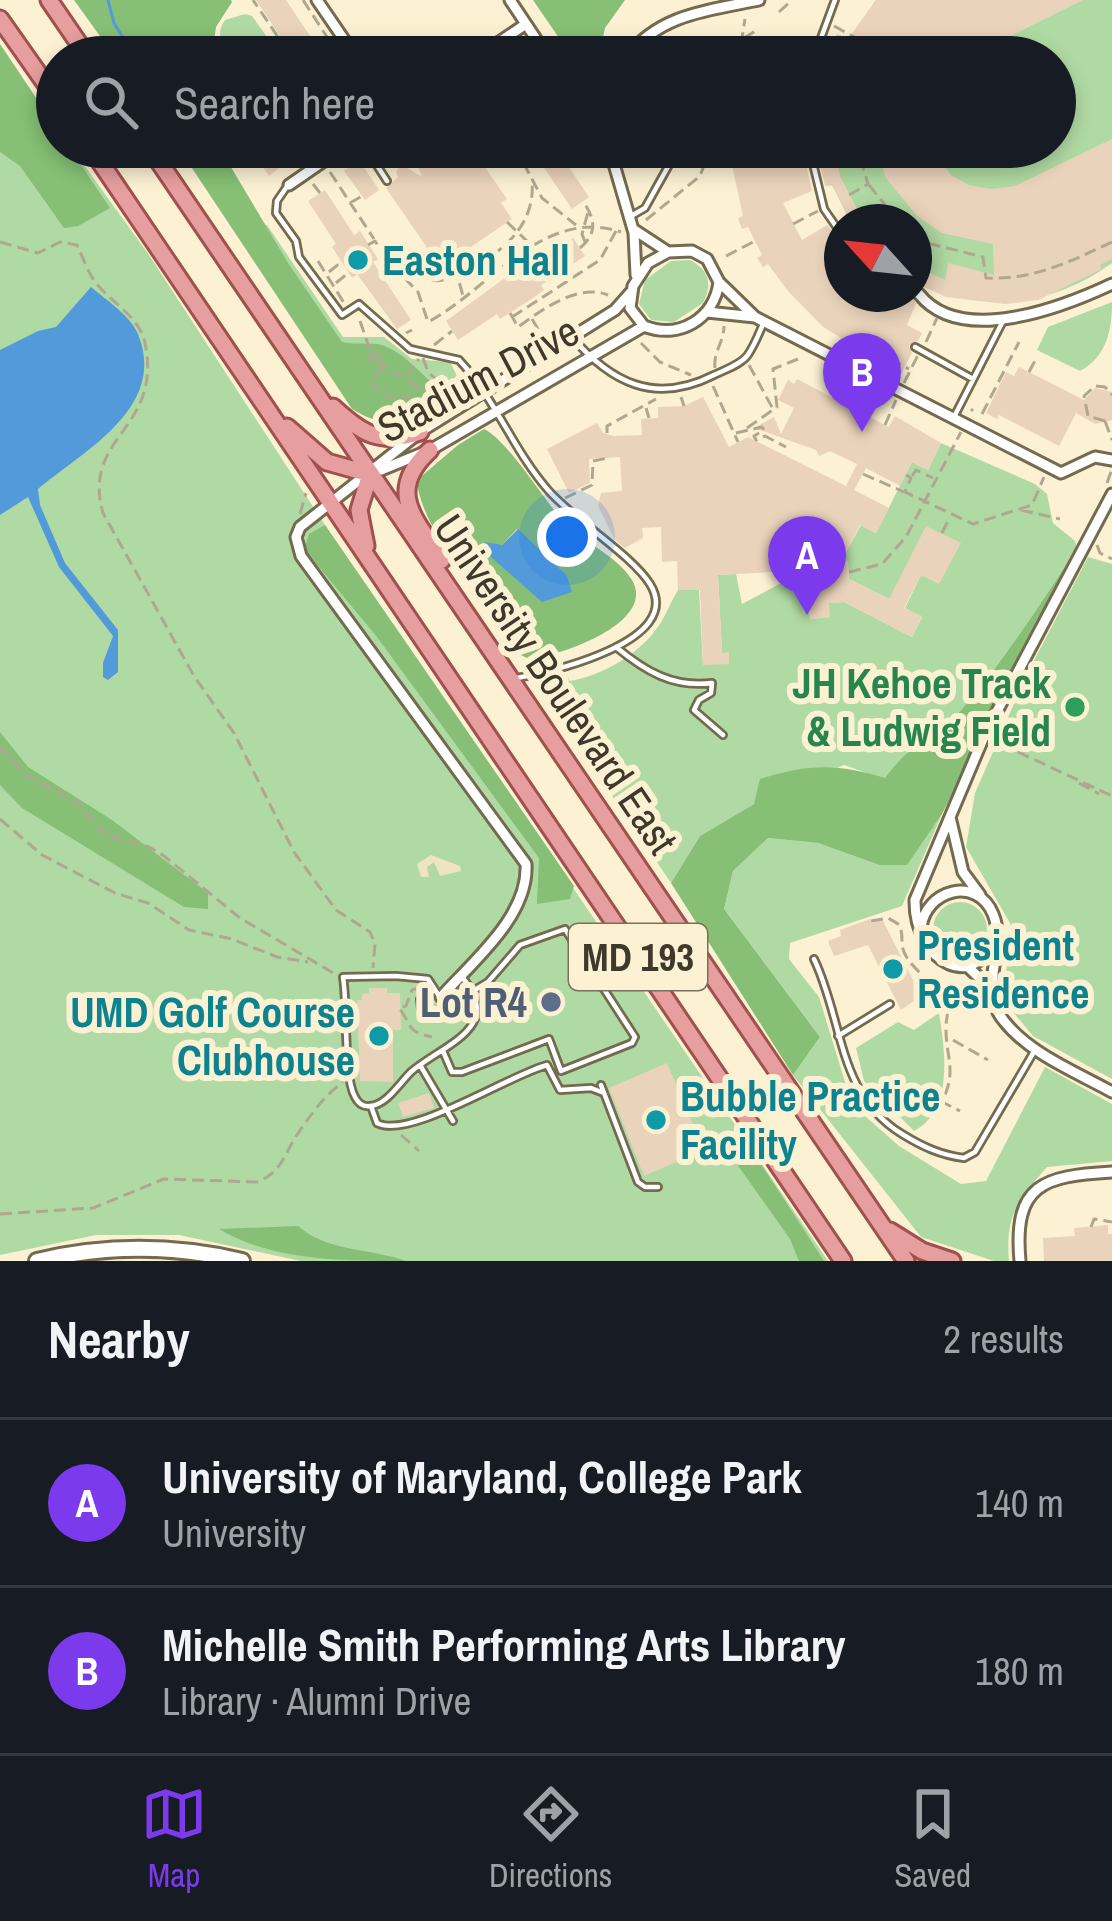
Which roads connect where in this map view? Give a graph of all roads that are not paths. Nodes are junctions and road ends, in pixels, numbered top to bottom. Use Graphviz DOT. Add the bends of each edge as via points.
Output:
graph roads {
  1 [pos="49,0"];
  2 [pos="317,0"];
  3 [pos="510,0"];
  4 [pos="759,0"];
  5 [pos="835,0"];
  6 [pos="0,19"];
  7 [pos="526,24"];
  8 [pos="74,36"];
  9 [pos="342,36"];
  10 [pos="508,36"];
  11 [pos="534,36"];
  12 [pos="649,36"];
  13 [pos="822,36"];
  14 [pos="36,70"];
  15 [pos="104,168"];
  16 [pos="163,168"];
  17 [pos="313,168"];
  18 [pos="379,168"];
  19 [pos="613,168"];
  20 [pos="667,168"];
  21 [pos="814,168"];
  22 [pos="387,181"];
  23 [pos="289,184"];
  24 [pos="824,208"];
  25 [pos="624,227"];
  26 [pos="668,252"];
  27 [pos="719,282"];
  28 [pos="1112,284"];
  29 [pos="633,286"];
  30 [pos="932,304"];
  31 [pos="707,312"];
  32 [pos="1004,319"];
  33 [pos="760,320"];
  34 [pos="644,326"];
  35 [pos="571,336"];
  36 [pos="918,348"];
  37 [pos="590,358"];
  38 [pos="973,379"];
  39 [pos="309,382"];
  40 [pos="484,395"];
  41 [pos="259,400"];
  42 [pos="494,412"];
  43 [pos="952,419"];
  44 [pos="421,432"];
  45 [pos="430,450"];
  46 [pos="1112,464"];
  47 [pos="370,474"];
  48 [pos="1111,500"];
  49 [pos="331,502"];
  50 [pos="380,574"];
  51 [pos="465,611"];
  52 [pos="616,647"];
  53 [pos="511,679"];
  54 [pos="723,735"];
  55 [pos="950,814"];
  56 [pos="983,900"];
  57 [pos="996,932"];
  58 [pos="921,933"];
  59 [pos="814,959"];
  60 [pos="966,965"];
  61 [pos="460,975"];
  62 [pos="990,988"];
  63 [pos="434,990"];
  64 [pos="473,991"];
  65 [pos="890,1004"];
  66 [pos="838,1036"];
  67 [pos="1035,1050"];
  68 [pos="443,1051"];
  69 [pos="420,1065"];
  70 [pos="1112,1092"];
  71 [pos="371,1106"];
  72 [pos="445,1112"];
  73 [pos="453,1121"];
  74 [pos="1112,1172"];
  75 [pos="658,1186"];
  76 [pos="879,1222"];
  77 [pos="37,1261"];
  78 [pos="242,1261"];
  79 [pos="843,1261"];
  80 [pos="906,1261"];
  81 [pos="952,1261"];
  82 [pos="1020,1261"];
  1 -- 8 [label="main road"];
  2 -- 9 [label="street"];
  3 -- 7 [label="street"];
  4 -- 12 [label="street" via="695,8"];
  5 -- 13 [label="lane"];
  6 -- 14 [label="main road"];
  7 -- 10 [label="street"];
  7 -- 11 [label="street"];
  15 -- 41 [label="main road, University Boulevard East / MD 193"];
  16 -- 39 [label="main road, University Boulevard East / MD 193"];
  17 -- 23 [label="street"];
  18 -- 22 [label="lane"];
  19 -- 25 [label="street"];
  20 -- 25 [label="lane"];
  21 -- 24 [label="lane"];
  23 -- 40 [label="lane" via="276,207 299,257 342,315 359,304 422,354 459,361"];
  25 -- 26 [label="street"];
  25 -- 29 [label="street"];
  26 -- 27 [label="street" via="698,253"];
  26 -- 29 [label="street" via="648,263"];
  27 -- 31 [label="street"];
  27 -- 33 [label="street"];
  28 -- 32 [label="street" via="1058,309"];
  29 -- 34 [label="street" via="630,308"];
  29 -- 35 [label="street, Stadium Drive" via="615,310"];
  30 -- 32 [label="street"];
  31 -- 33 [label="street"];
  31 -- 34 [label="street" via="674,331"];
  32 -- 38 [label="lane"];
  33 -- 37 [label="lane" via="746,358 698,384 644,387"];
  33 -- 43 [label="street"];
  34 -- 37 [label="street, Stadium Drive"];
  35 -- 37 [label="lane"];
  35 -- 40 [label="street, Stadium Drive"];
  36 -- 38 [label="lane"];
  37 -- 42 [label="street, Stadium Drive"];
  38 -- 43 [label="lane"];
  39 -- 44 [label="main road" via="368,436"];
  39 -- 47 [label="main road, University Boulevard East / MD 193"];
  40 -- 42 [label="lane"];
  40 -- 44 [label="street, Stadium Drive"];
  41 -- 47 [label="main road" via="319,457"];
  41 -- 49 [label="main road, University Boulevard East / MD 193"];
  42 -- 45 [label="street, Stadium Drive"];
  42 -- 52 [label="lane" via="558,501 652,588 646,622"];
  43 -- 46 [label="street" via="1061,473 1095,457"];
  44 -- 47 [label="street, Stadium Drive"];
  45 -- 47 [label="street, Stadium Drive"];
  45 -- 51 [label="main road" via="410,473 409,510 458,585"];
  47 -- 49 [label="street"];
  47 -- 50 [label="main road" via="359,516"];
  47 -- 51 [label="main road, University Boulevard East / MD 193"];
  48 -- 55 [label="street"];
  49 -- 50 [label="main road, University Boulevard East / MD 193"];
  49 -- 61 [label="street" via="300,527 301,556 526,864 518,904"];
  50 -- 79 [label="main road, University Boulevard East / MD 193"];
  51 -- 53 [label="main road, University Boulevard East / MD 193"];
  52 -- 53 [label="lane" via="578,665"];
  52 -- 54 [label="lane" via="672,682 712,683 694,710"];
  53 -- 76 [label="main road, University Boulevard East / MD 193"];
  55 -- 56 [label="street" via="963,872"];
  55 -- 58 [label="street" via="915,900"];
  56 -- 57 [label="street"];
  56 -- 58 [label="street" via="947,892 927,908"];
  57 -- 60 [label="street" via="986,953"];
  57 -- 62 [label="street"];
  58 -- 60 [label="street" via="936,958"];
  59 -- 66 [label="lane"];
  60 -- 62 [label="street"];
  61 -- 63 [label="street"];
  61 -- 64 [label="lane"];
  62 -- 67 [label="street" via="1004,1022"];
  63 -- 71 [label="lane" via="428,980 343,977 349,1076 356,1100"];
  64 -- 68 [label="lane" via="473,1025"];
  64 -- 68 [label="lane" via="520,945 565,929 635,1037 561,1071 549,1039 462,1072 452,1072"];
  65 -- 66 [label="lane"];
  66 -- 67 [label="lane" via="870,1109 921,1146 964,1158"];
  67 -- 70 [label="street"];
  68 -- 69 [label="lane"];
  69 -- 71 [label="lane"];
  69 -- 72 [label="lane"];
  71 -- 72 [label="lane" via="377,1123 396,1129"];
  72 -- 73 [label="lane"];
  72 -- 75 [label="lane" via="547,1065 560,1090 602,1089 638,1182"];
  74 -- 82 [label="street" via="1065,1175 1034,1193 1017,1223"];
  76 -- 80 [label="main road, University Boulevard East / MD 193"];
  76 -- 81 [label="main road"];
  77 -- 78 [label="main road" via="140,1249"];
}
